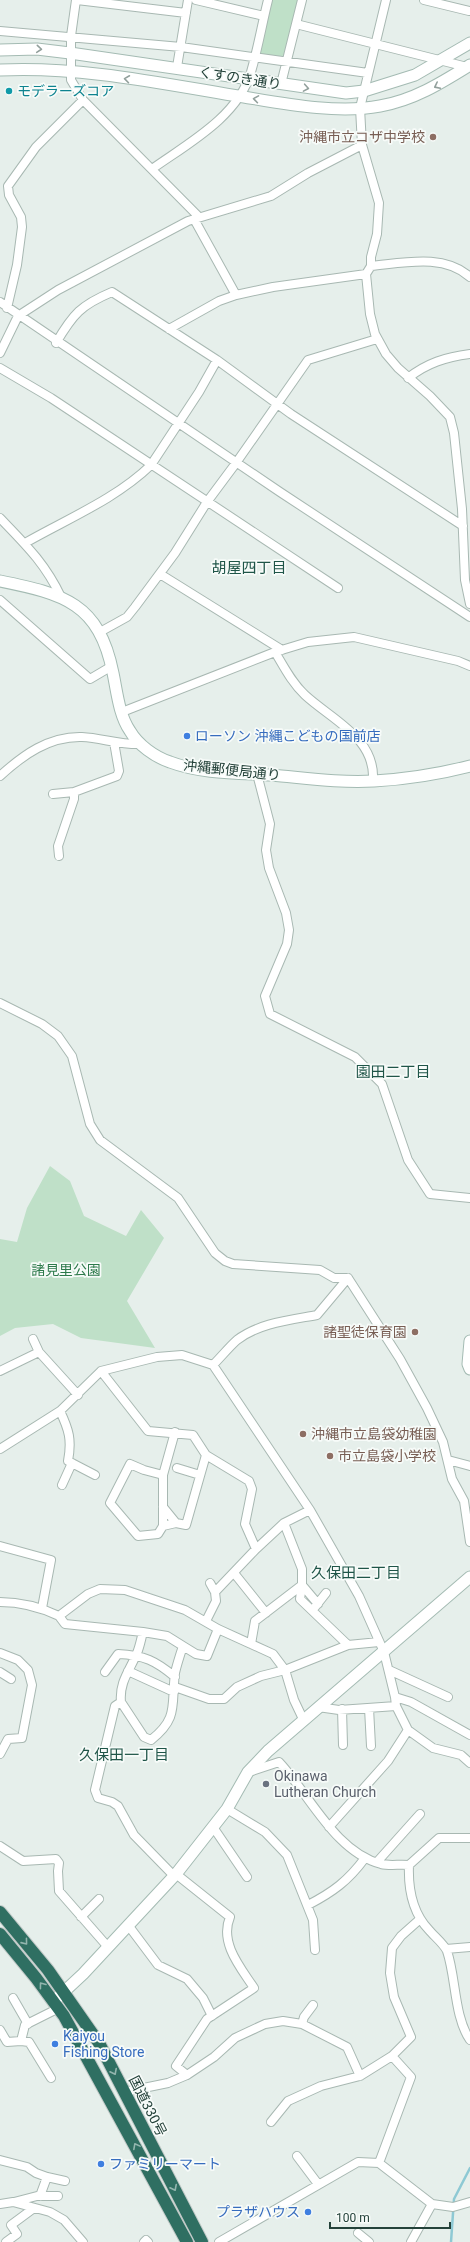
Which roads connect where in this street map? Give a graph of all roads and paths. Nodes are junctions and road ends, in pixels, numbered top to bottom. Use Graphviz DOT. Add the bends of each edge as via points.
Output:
graph roads {
  1 [pos="76,0"];
  2 [pos="188,0"];
  3 [pos="196,0"];
  4 [pos="268,0"];
  5 [pos="302,0"];
  6 [pos="386,0"];
  7 [pos="424,0"];
  8 [pos="469,11"];
  9 [pos="186,12"];
  10 [pos="264,16"];
  11 [pos="296,24"];
  12 [pos="0,31"];
  13 [pos="71,36"];
  14 [pos="470,43"];
  15 [pos="376,45"];
  16 [pos="181,47"];
  17 [pos="0,50"];
  18 [pos="70,53"];
  19 [pos="254,58"];
  20 [pos="440,61"];
  21 [pos="286,62"];
  22 [pos="468,66"];
  23 [pos="177,68"];
  24 [pos="0,70"];
  25 [pos="70,72"];
  26 [pos="368,73"];
  27 [pos="248,80"];
  28 [pos="281,84"];
  29 [pos="364,91"];
  30 [pos="240,96"];
  31 [pos="83,100"];
  32 [pos="360,108"];
  33 [pos="362,145"];
  34 [pos="152,169"];
  35 [pos="196,218"];
  36 [pos="368,270"];
  37 [pos="470,277"];
  38 [pos="236,295"];
  39 [pos="3,305"];
  40 [pos="18,316"];
  41 [pos="169,329"];
  42 [pos="377,339"];
  43 [pos="56,343"];
  44 [pos="0,353"];
  45 [pos="470,354"];
  46 [pos="217,360"];
  47 [pos="0,368"];
  48 [pos="408,378"];
  49 [pos="278,403"];
  50 [pos="177,423"];
  51 [pos="236,463"];
  52 [pos="151,465"];
  53 [pos="207,502"];
  54 [pos="0,518"];
  55 [pos="463,526"];
  56 [pos="25,543"];
  57 [pos="160,574"];
  58 [pos="0,581"];
  59 [pos="338,588"];
  60 [pos="61,597"];
  61 [pos="0,600"];
  62 [pos="470,604"];
  63 [pos="470,617"];
  64 [pos="100,632"];
  65 [pos="279,651"];
  66 [pos="112,666"];
  67 [pos="470,666"];
  68 [pos="122,712"];
  69 [pos="114,742"];
  70 [pos="141,744"];
  71 [pos="470,766"];
  72 [pos="258,774"];
  73 [pos="0,776"];
  74 [pos="373,781"];
  75 [pos="74,792"];
  76 [pos="53,794"];
  77 [pos="59,856"];
  78 [pos="0,1003"];
  79 [pos="470,1198"];
  80 [pos="348,1278"];
  81 [pos="33,1339"];
  82 [pos="470,1341"];
  83 [pos="39,1352"];
  84 [pos="213,1365"];
  85 [pos="470,1369"];
  86 [pos="0,1371"];
  87 [pos="102,1371"];
  88 [pos="78,1394"];
  89 [pos="60,1411"];
  90 [pos="175,1432"];
  91 [pos="0,1449"];
  92 [pos="206,1455"];
  93 [pos="448,1460"];
  94 [pos="72,1463"];
  95 [pos="470,1466"];
  96 [pos="176,1468"];
  97 [pos="95,1475"];
  98 [pos="163,1475"];
  99 [pos="200,1475"];
  100 [pos="62,1485"];
  101 [pos="163,1507"];
  102 [pos="310,1510"];
  103 [pos="176,1523"];
  104 [pos="284,1523"];
  105 [pos="163,1526"];
  106 [pos="470,1542"];
  107 [pos="0,1546"];
  108 [pos="256,1549"];
  109 [pos="234,1573"];
  110 [pos="470,1577"];
  111 [pos="210,1583"];
  112 [pos="302,1584"];
  113 [pos="215,1592"];
  114 [pos="326,1593"];
  115 [pos="0,1602"];
  116 [pos="318,1604"];
  117 [pos="42,1608"];
  118 [pos="313,1611"];
  119 [pos="266,1613"];
  120 [pos="59,1616"];
  121 [pos="206,1622"];
  122 [pos="218,1629"];
  123 [pos="143,1632"];
  124 [pos="250,1644"];
  125 [pos="348,1645"];
  126 [pos="183,1646"];
  127 [pos="381,1647"];
  128 [pos="0,1653"];
  129 [pos="136,1655"];
  130 [pos="286,1670"];
  131 [pos="389,1670"];
  132 [pos="128,1671"];
  133 [pos="0,1672"];
  134 [pos="105,1672"];
  135 [pos="176,1677"];
  136 [pos="12,1679"];
  137 [pos="175,1689"];
  138 [pos="396,1697"];
  139 [pos="448,1697"];
  140 [pos="121,1702"];
  141 [pos="396,1706"];
  142 [pos="318,1707"];
  143 [pos="369,1708"];
  144 [pos="342,1709"];
  145 [pos="303,1719"];
  146 [pos="408,1730"];
  147 [pos="470,1735"];
  148 [pos="4,1738"];
  149 [pos="343,1745"];
  150 [pos="371,1746"];
  151 [pos="0,1754"];
  152 [pos="470,1763"];
  153 [pos="248,1772"];
  154 [pos="228,1809"];
  155 [pos="420,1814"];
  156 [pos="213,1827"];
  157 [pos="328,1827"];
  158 [pos="470,1838"];
  159 [pos="0,1846"];
  160 [pos="365,1858"];
  161 [pos="377,1862"];
  162 [pos="409,1865"];
  163 [pos="175,1875"];
  164 [pos="247,1877"];
  165 [pos="99,1899"];
  166 [pos="308,1906"];
  167 [pos="0,1912"];
  168 [pos="81,1917"];
  169 [pos="420,1920"];
  170 [pos="128,1925"];
  171 [pos="0,1934"];
  172 [pos="108,1947"];
  173 [pos="470,1947"];
  174 [pos="446,1949"];
  175 [pos="315,1950"];
  176 [pos="64,1991"];
  177 [pos="13,1998"];
  178 [pos="56,2004"];
  179 [pos="313,2005"];
  180 [pos="212,2016"];
  181 [pos="28,2024"];
  182 [pos="302,2024"];
  183 [pos="0,2030"];
  184 [pos="470,2040"];
  185 [pos="21,2041"];
  186 [pos="392,2056"];
  187 [pos="187,2075"];
  188 [pos="360,2076"];
  189 [pos="51,2078"];
  190 [pos="124,2092"];
  191 [pos="271,2122"];
  192 [pos="297,2156"];
  193 [pos="0,2160"];
  194 [pos="379,2163"];
  195 [pos="46,2177"];
  196 [pos="65,2181"];
  197 [pos="318,2184"];
  198 [pos="40,2196"];
  199 [pos="58,2196"];
  200 [pos="13,2202"];
  201 [pos="470,2202"];
  202 [pos="0,2204"];
  203 [pos="432,2204"];
  204 [pos="34,2208"];
  205 [pos="358,2233"];
  206 [pos="6,2242"];
  207 [pos="83,2242"];
  208 [pos="144,2242"];
  209 [pos="148,2242"];
  210 [pos="187,2242"];
  211 [pos="202,2242"];
  212 [pos="218,2242"];
  213 [pos="369,2242"];
  214 [pos="411,2242"];
  1 -- 9 [label="street"];
  1 -- 13 [label="street"];
  2 -- 9 [label="street"];
  3 -- 10 [label="street"];
  4 -- 10 [label="street"];
  5 -- 11 [label="street"];
  6 -- 15 [label="street"];
  7 -- 8 [label="street"];
  9 -- 16 [label="street"];
  10 -- 19 [label="street"];
  11 -- 15 [label="street"];
  11 -- 21 [label="street"];
  12 -- 13 [label="street"];
  13 -- 16 [label="street"];
  13 -- 18 [label="street"];
  14 -- 20 [label="street, くすのき通り"];
  15 -- 20 [label="street"];
  15 -- 26 [label="street"];
  16 -- 19 [label="street"];
  16 -- 23 [label="street"];
  17 -- 18 [label="street, くすのき通り, one-way" via="37,49"];
  18 -- 23 [label="street, くすのき通り"];
  18 -- 25 [label="street"];
  19 -- 21 [label="street"];
  19 -- 27 [label="street"];
  20 -- 22 [label="street"];
  20 -- 29 [label="street, くすのき通り" via="415,75"];
  21 -- 26 [label="street"];
  21 -- 28 [label="street"];
  22 -- 32 [label="street, くすのき通り, one-way" via="445,82 418,95 379,107"];
  23 -- 27 [label="street, くすのき通り"];
  24 -- 25 [label="street, くすのき通り"];
  30 -- 25 [label="street, くすのき通り, one-way"];
  25 -- 31 [label="street" via="71,80"];
  26 -- 29 [label="street"];
  27 -- 28 [label="street, くすのき通り"];
  27 -- 30 [label="street"];
  28 -- 29 [label="street, くすのき通り, one-way" via="336,92"];
  29 -- 32 [label="street"];
  32 -- 30 [label="street, くすのき通り, one-way" via="291,105"];
  30 -- 34 [label="street" via="213,124"];
  31 -- 34 [label="street"];
  31 -- 39 [label="street" via="36,147 8,186 9,195 21,217 22,227 17,265"];
  32 -- 33 [label="street"];
  33 -- 35 [label="street" via="271,196"];
  33 -- 36 [label="street" via="379,203 377,234"];
  34 -- 35 [label="street"];
  35 -- 38 [label="street"];
  35 -- 40 [label="street" via="58,290"];
  36 -- 37 [label="street" via="431,262 450,265 464,271"];
  36 -- 38 [label="street"];
  36 -- 42 [label="street" via="370,314"];
  38 -- 41 [label="street" via="219,301"];
  39 -- 40 [label="street"];
  40 -- 43 [label="street"];
  40 -- 44 [label="street"];
  41 -- 43 [label="street" via="112,292 96,298 78,310"];
  41 -- 46 [label="street"];
  42 -- 48 [label="street" via="386,354"];
  42 -- 49 [label="street" via="308,360"];
  43 -- 50 [label="street"];
  45 -- 48 [label="street" via="435,361"];
  46 -- 49 [label="street"];
  46 -- 50 [label="street"];
  47 -- 52 [label="street" via="51,398"];
  48 -- 55 [label="street" via="450,417 454,433"];
  49 -- 51 [label="street"];
  49 -- 55 [label="street"];
  50 -- 51 [label="street"];
  50 -- 52 [label="street"];
  51 -- 53 [label="street"];
  51 -- 63 [label="street"];
  52 -- 53 [label="street"];
  52 -- 56 [label="street" via="121,489"];
  53 -- 57 [label="street"];
  53 -- 59 [label="street"];
  54 -- 56 [label="street"];
  55 -- 62 [label="street" via="465,580"];
  56 -- 60 [label="street" via="54,581"];
  57 -- 64 [label="street" via="127,617"];
  57 -- 65 [label="street"];
  58 -- 60 [label="street, 沖縄郵便局通り" via="39,589"];
  60 -- 64 [label="street, 沖縄郵便局通り" via="85,612"];
  61 -- 66 [label="street" via="90,679"];
  64 -- 66 [label="street, 沖縄郵便局通り"];
  65 -- 67 [label="street" via="308,642 354,638 450,659"];
  65 -- 68 [label="street"];
  65 -- 74 [label="street" via="296,685 363,745 373,766"];
  66 -- 68 [label="street, 沖縄郵便局通り"];
  68 -- 70 [label="street, 沖縄郵便局通り" via="130,731"];
  69 -- 70 [label="street"];
  69 -- 73 [label="street" via="82,737 53,741 29,752"];
  69 -- 75 [label="street" via="119,771 117,776"];
  70 -- 72 [label="street, 沖縄郵便局通り" via="155,755 184,767"];
  71 -- 74 [label="street, 沖縄郵便局通り" via="411,778"];
  72 -- 74 [label="street, 沖縄郵便局通り"];
  72 -- 79 [label="street" via="270,824 266,850 269,868 286,913 289,930 287,944 264,996 270,1014 354,1057 382,1084 408,1160 430,1194"];
  75 -- 76 [label="street"];
  75 -- 77 [label="street" via="58,846"];
  78 -- 80 [label="street" via="42,1024 58,1036 72,1056 90,1124 100,1140 178,1198 215,1253 225,1262 320,1270 334,1278"];
  80 -- 84 [label="street" via="317,1315 281,1321 252,1331 237,1341"];
  80 -- 93 [label="street" via="400,1359 427,1408 443,1442"];
  81 -- 83 [label="street"];
  82 -- 85 [label="street"];
  83 -- 86 [label="street"];
  83 -- 88 [label="street"];
  84 -- 87 [label="street" via="182,1355 157,1357"];
  84 -- 102 [label="street"];
  87 -- 88 [label="street"];
  87 -- 90 [label="street" via="148,1431"];
  88 -- 89 [label="street"];
  89 -- 91 [label="street"];
  89 -- 94 [label="street" via="67,1425 71,1443 68,1461"];
  90 -- 92 [label="street" via="193,1435"];
  90 -- 98 [label="street"];
  92 -- 99 [label="street"];
  92 -- 108 [label="street" via="249,1481 252,1489 245,1524"];
  93 -- 95 [label="street"];
  93 -- 106 [label="street" via="452,1479 464,1501"];
  94 -- 97 [label="street"];
  94 -- 100 [label="street"];
  96 -- 99 [label="street"];
  98 -- 101 [label="street"];
  98 -- 105 [label="street" via="130,1464 110,1503 138,1536 158,1534"];
  99 -- 103 [label="street" via="186,1526"];
  101 -- 103 [label="street"];
  101 -- 105 [label="street"];
  102 -- 104 [label="street"];
  102 -- 127 [label="street" via="358,1596"];
  103 -- 105 [label="street"];
  104 -- 108 [label="street"];
  104 -- 112 [label="street" via="302,1569"];
  107 -- 117 [label="street" via="51,1560"];
  108 -- 109 [label="street"];
  109 -- 113 [label="street"];
  109 -- 119 [label="street"];
  110 -- 127 [label="street"];
  111 -- 113 [label="street"];
  112 -- 116 [label="street"];
  112 -- 118 [label="street" via="300,1599"];
  112 -- 119 [label="street"];
  113 -- 121 [label="street" via="216,1601"];
  114 -- 116 [label="street"];
  115 -- 117 [label="street"];
  116 -- 118 [label="street"];
  117 -- 120 [label="street"];
  118 -- 125 [label="street"];
  119 -- 124 [label="street" via="255,1622"];
  120 -- 121 [label="street" via="94,1592 125,1590 185,1610"];
  120 -- 123 [label="street" via="65,1624"];
  121 -- 122 [label="street"];
  122 -- 124 [label="street"];
  122 -- 126 [label="street" via="207,1656 196,1654"];
  123 -- 126 [label="street" via="167,1636"];
  123 -- 129 [label="street"];
  124 -- 130 [label="street" via="273,1654"];
  125 -- 127 [label="street"];
  125 -- 130 [label="street"];
  126 -- 135 [label="street"];
  127 -- 131 [label="street"];
  127 -- 142 [label="street"];
  128 -- 148 [label="street" via="18,1660 28,1670 32,1685 22,1738"];
  129 -- 132 [label="street"];
  129 -- 134 [label="street" via="118,1654"];
  129 -- 135 [label="street" via="161,1666"];
  130 -- 137 [label="street" via="261,1676 237,1687 224,1699 208,1700"];
  130 -- 145 [label="street" via="294,1700"];
  131 -- 138 [label="street"];
  131 -- 139 [label="street"];
  132 -- 137 [label="street"];
  132 -- 140 [label="street" via="120,1692"];
  133 -- 136 [label="street"];
  135 -- 137 [label="street"];
  137 -- 140 [label="street" via="171,1718 165,1729 151,1740 144,1737"];
  138 -- 141 [label="street"];
  138 -- 147 [label="street"];
  140 -- 163 [label="street" via="115,1706 95,1790 98,1798 118,1806 134,1835"];
  141 -- 143 [label="street"];
  141 -- 146 [label="street"];
  142 -- 144 [label="street"];
  142 -- 145 [label="street"];
  143 -- 144 [label="street"];
  143 -- 150 [label="street"];
  144 -- 149 [label="street"];
  145 -- 153 [label="street"];
  146 -- 152 [label="street" via="433,1748 461,1754"];
  146 -- 157 [label="street" via="388,1761"];
  148 -- 151 [label="street"];
  153 -- 154 [label="street"];
  153 -- 157 [label="street" via="279,1762 296,1780"];
  154 -- 156 [label="street"];
  154 -- 166 [label="street" via="265,1832 287,1855"];
  155 -- 161 [label="street"];
  156 -- 163 [label="street"];
  156 -- 164 [label="street"];
  157 -- 160 [label="street"];
  158 -- 162 [label="street" via="439,1838"];
  159 -- 168 [label="street" via="23,1861 56,1859 59,1863 59,1891"];
  160 -- 161 [label="street"];
  160 -- 166 [label="street" via="352,1876 330,1894"];
  161 -- 162 [label="street"];
  162 -- 169 [label="street" via="408,1881 412,1902"];
  163 -- 170 [label="street"];
  163 -- 180 [label="street" via="230,1917 226,1927 232,1954 254,1988"];
  165 -- 168 [label="street"];
  166 -- 175 [label="street" via="313,1920"];
  167 -- 176 [label="highway, 国道330号, one-way"];
  168 -- 172 [label="street"];
  169 -- 174 [label="street"];
  169 -- 186 [label="street" via="401,1936 392,1948 390,1973 394,1997 411,2037"];
  170 -- 172 [label="street"];
  170 -- 180 [label="street" via="158,1965 187,1979 203,1998"];
  178 -- 171 [label="highway, 国道330号, one-way"];
  172 -- 176 [label="street"];
  173 -- 174 [label="street"];
  174 -- 184 [label="street" via="462,2023"];
  176 -- 178 [label="street"];
  176 -- 190 [label="highway, 国道330号, one-way" via="99,2043"];
  177 -- 181 [label="street"];
  178 -- 181 [label="street"];
  210 -- 178 [label="highway, 国道330号, one-way" via="86,2053"];
  179 -- 182 [label="street"];
  180 -- 187 [label="street" via="207,2019 176,2066"];
  181 -- 185 [label="street" via="25,2025"];
  182 -- 187 [label="street" via="283,2021 265,2024 235,2038 214,2057"];
  182 -- 188 [label="street" via="347,2047"];
  183 -- 185 [label="street" via="7,2042"];
  185 -- 189 [label="street" via="29,2042"];
  186 -- 188 [label="street"];
  186 -- 194 [label="street" via="411,2077"];
  187 -- 190 [label="street" via="168,2083"];
  188 -- 191 [label="street" via="321,2086 288,2101"];
  190 -- 211 [label="highway, 国道330号, one-way"];
  192 -- 197 [label="street"];
  193 -- 195 [label="street" via="27,2167"];
  194 -- 197 [label="street" via="358,2162"];
  194 -- 203 [label="street"];
  195 -- 196 [label="street"];
  195 -- 198 [label="street"];
  197 -- 212 [label="street"];
  198 -- 199 [label="street"];
  198 -- 200 [label="street"];
  200 -- 202 [label="street"];
  200 -- 204 [label="street"];
  201 -- 203 [label="street" via="453,2207"];
  203 -- 214 [label="street"];
  204 -- 206 [label="street" via="10,2225 17,2234"];
  204 -- 207 [label="street" via="50,2212 64,2220"];
  205 -- 213 [label="street"];
  208 -- 209 [label="street"];
}
